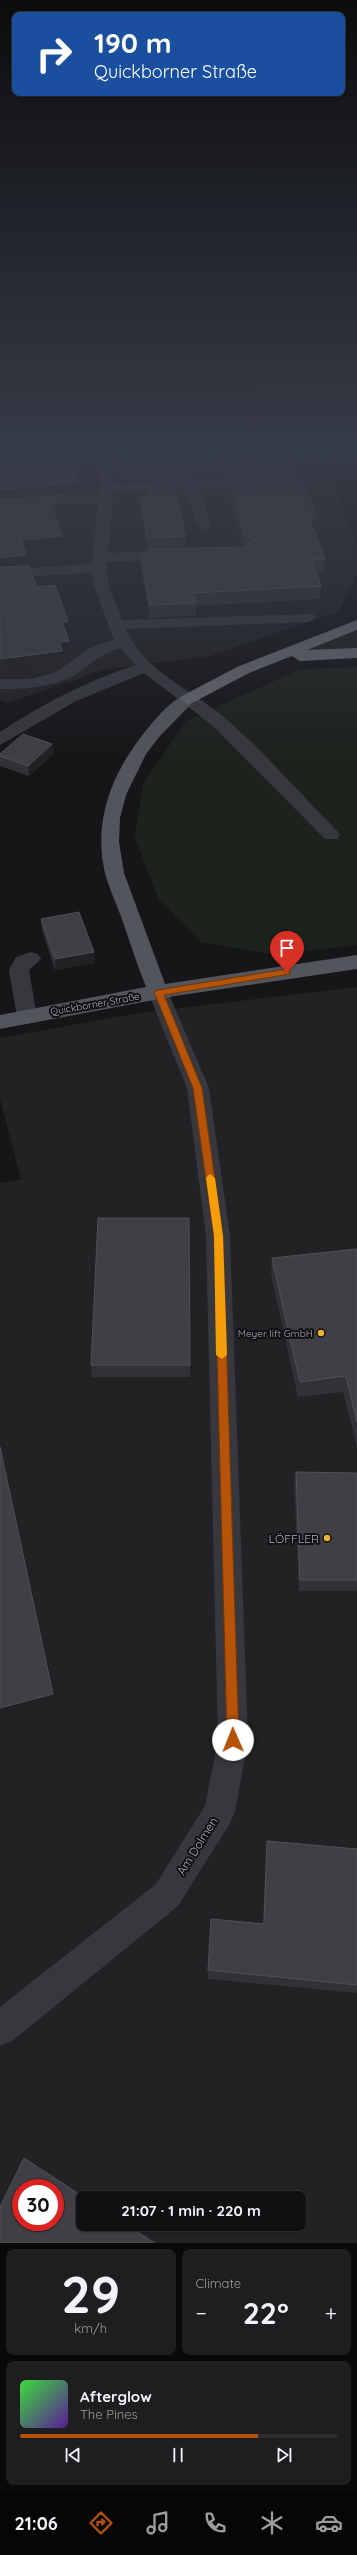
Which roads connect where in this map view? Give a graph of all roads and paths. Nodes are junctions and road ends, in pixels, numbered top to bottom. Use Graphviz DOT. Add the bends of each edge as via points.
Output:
graph roads {
  1 [pos="100,551"];
  2 [pos="183,554"];
  3 [pos="99,563"];
  4 [pos="0,574"];
  5 [pos="308,617"];
  6 [pos="115,625"];
  7 [pos="357,625"];
  8 [pos="123,642"];
  9 [pos="357,653"];
  10 [pos="265,662"];
  11 [pos="146,667"];
  12 [pos="0,684"];
  13 [pos="188,699"];
  14 [pos="0,740"];
  15 [pos="331,835"];
  16 [pos="31,959"];
  17 [pos="357,962"];
  18 [pos="158,992"];
  19 [pos="27,1017"];
  20 [pos="0,1022"];
  21 [pos="0,2029"];
  1 -- 3 [label="street"];
  2 -- 3 [label="street"];
  3 -- 4 [label="street"];
  3 -- 6 [label="street" via="101,585"];
  5 -- 6 [label="street"];
  6 -- 8 [label="street"];
  7 -- 10 [label="highway"];
  8 -- 11 [label="street"];
  8 -- 12 [label="street" via="99,649 62,674 32,684"];
  9 -- 10 [label="highway" via="324,653"];
  10 -- 13 [label="highway" via="217,682"];
  11 -- 13 [label="street"];
  11 -- 14 [label="street" via="97,685 17,728"];
  13 -- 15 [label="street" via="218,721"];
  13 -- 18 [label="main road" via="159,726 136,753 120,781 112,807 109,838 113,867"];
  16 -- 19 [label="street" via="23,962 19,970"];
  17 -- 18 [label="main road, Quickborner Straße"];
  18 -- 19 [label="main road, Quickborner Straße"];
  18 -- 21 [label="street, Am Dolmen" via="198,1088 218,1236 233,1740 219,1812 167,1895"];
  19 -- 20 [label="main road, Quickborner Straße"];
}
